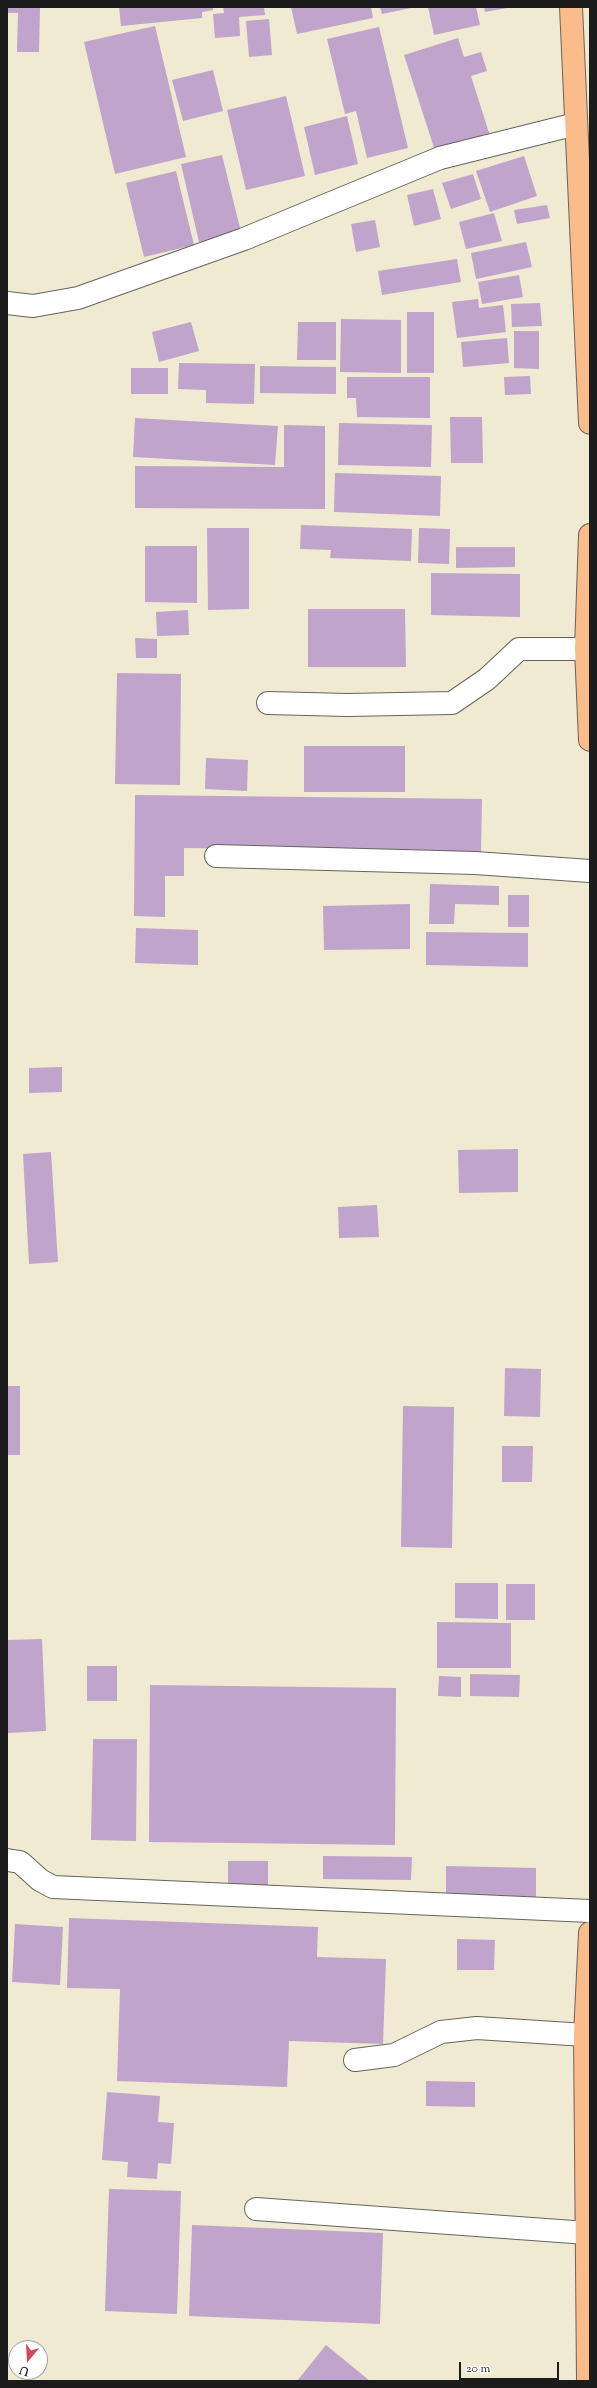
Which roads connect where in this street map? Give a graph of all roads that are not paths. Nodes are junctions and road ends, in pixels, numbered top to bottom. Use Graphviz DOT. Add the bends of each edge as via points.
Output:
graph roads {
  1 [pos="571,7"];
  2 [pos="576,124"];
  3 [pos="7,303"];
  4 [pos="590,423"];
  5 [pos="590,535"];
  6 [pos="586,649"];
  7 [pos="268,702"];
  8 [pos="590,740"];
  9 [pos="216,856"];
  10 [pos="590,871"];
  11 [pos="7,1860"];
  12 [pos="590,1911"];
  13 [pos="590,1933"];
  14 [pos="585,2035"];
  15 [pos="354,2060"];
  16 [pos="256,2209"];
  17 [pos="587,2233"];
  18 [pos="588,2381"];
  1 -- 2 [label="highway"];
  2 -- 3 [label="street" via="440,158 244,239 78,298 33,306"];
  2 -- 4 [label="highway"];
  5 -- 6 [label="highway"];
  6 -- 7 [label="street" via="519,649 487,679 452,703 347,705"];
  6 -- 8 [label="highway"];
  9 -- 10 [label="street" via="475,863"];
  11 -- 12 [label="street" via="20,1862 40,1880 53,1887"];
  13 -- 14 [label="highway"];
  14 -- 15 [label="street" via="476,2028 441,2032 394,2055"];
  14 -- 17 [label="highway"];
  16 -- 17 [label="street"];
  17 -- 18 [label="highway"];
}
